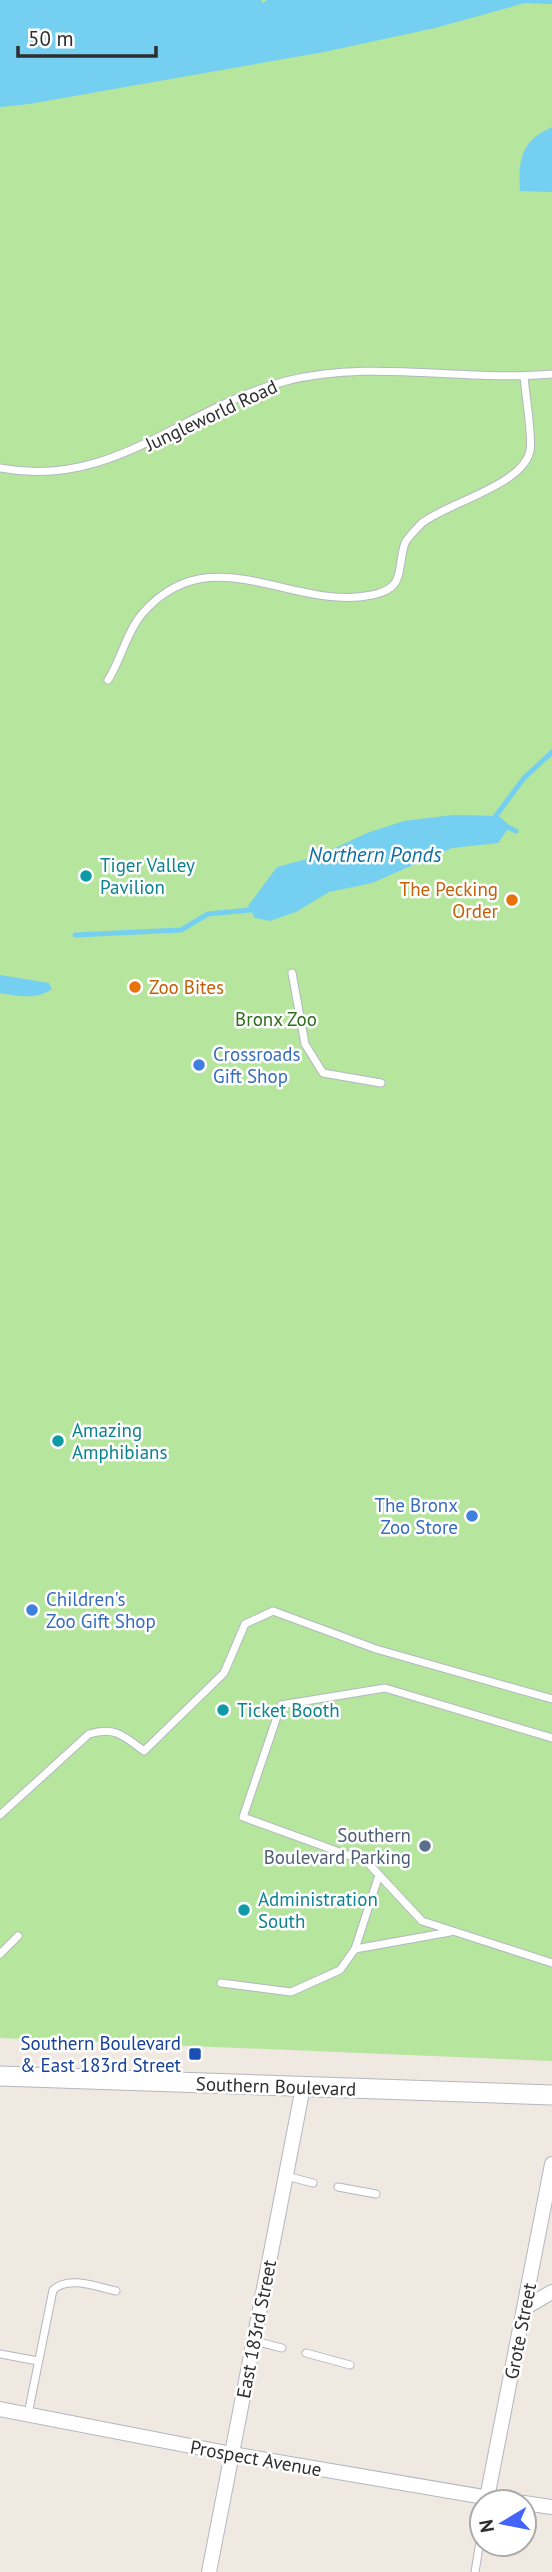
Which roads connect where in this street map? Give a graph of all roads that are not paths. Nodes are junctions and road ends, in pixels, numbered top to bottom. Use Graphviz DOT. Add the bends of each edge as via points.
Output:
graph roads {
  1 [pos="552,374"];
  2 [pos="524,376"];
  3 [pos="0,468"];
  4 [pos="108,680"];
  5 [pos="292,973"];
  6 [pos="381,1083"];
  7 [pos="552,1699"];
  8 [pos="552,1738"];
  9 [pos="0,1815"];
  10 [pos="379,1875"];
  11 [pos="454,1932"];
  12 [pos="18,1936"];
  13 [pos="355,1949"];
  14 [pos="0,1954"];
  15 [pos="552,1963"];
  16 [pos="221,1983"];
  17 [pos="0,2076"];
  18 [pos="303,2087"];
  19 [pos="552,2095"];
  20 [pos="552,2164"];
  21 [pos="286,2176"];
  22 [pos="313,2183"];
  23 [pos="338,2187"];
  24 [pos="376,2194"];
  25 [pos="116,2291"];
  26 [pos="552,2292"];
  27 [pos="526,2306"];
  28 [pos="254,2341"];
  29 [pos="282,2348"];
  30 [pos="306,2353"];
  31 [pos="0,2354"];
  32 [pos="38,2361"];
  33 [pos="350,2365"];
  34 [pos="0,2409"];
  35 [pos="28,2414"];
  36 [pos="232,2454"];
  37 [pos="489,2488"];
  38 [pos="468,2497"];
  39 [pos="209,2572"];
  1 -- 2 [label="lane, Jungleworld Road"];
  2 -- 3 [label="lane, Jungleworld Road" via="370,372 297,379 257,390 130,452 93,465 38,473"];
  2 -- 4 [label="lane" via="530,451 519,470 423,522 406,541 399,579 389,591 347,599 228,576 191,581 161,594 139,617"];
  5 -- 6 [label="lane" via="305,1044 323,1073"];
  7 -- 9 [label="lane" via="376,1649 272,1611 245,1625 224,1673 144,1751 104,1729 89,1734"];
  8 -- 10 [label="lane" via="385,1688 281,1704 243,1817 367,1863"];
  10 -- 11 [label="lane" via="422,1922"];
  10 -- 13 [label="lane"];
  11 -- 13 [label="lane"];
  11 -- 15 [label="lane"];
  12 -- 14 [label="lane"];
  13 -- 16 [label="lane" via="340,1970 291,1992"];
  17 -- 18 [label="main road, Southern Boulevard"];
  18 -- 19 [label="main road, Southern Boulevard"];
  18 -- 21 [label="street, East 183rd Street"];
  20 -- 27 [label="street, Grote Street"];
  21 -- 22 [label="lane"];
  21 -- 28 [label="street, East 183rd Street"];
  23 -- 24 [label="lane"];
  25 -- 32 [label="lane" via="59,2284 53,2290"];
  26 -- 27 [label="street"];
  27 -- 37 [label="street, Grote Street"];
  28 -- 29 [label="lane"];
  28 -- 36 [label="street, East 183rd Street"];
  30 -- 33 [label="lane"];
  31 -- 32 [label="lane"];
  32 -- 35 [label="lane"];
  34 -- 35 [label="street, Prospect Avenue"];
  35 -- 36 [label="street, Prospect Avenue"];
  36 -- 38 [label="street, Prospect Avenue"];
  36 -- 39 [label="street, East 183rd Street"];
}
